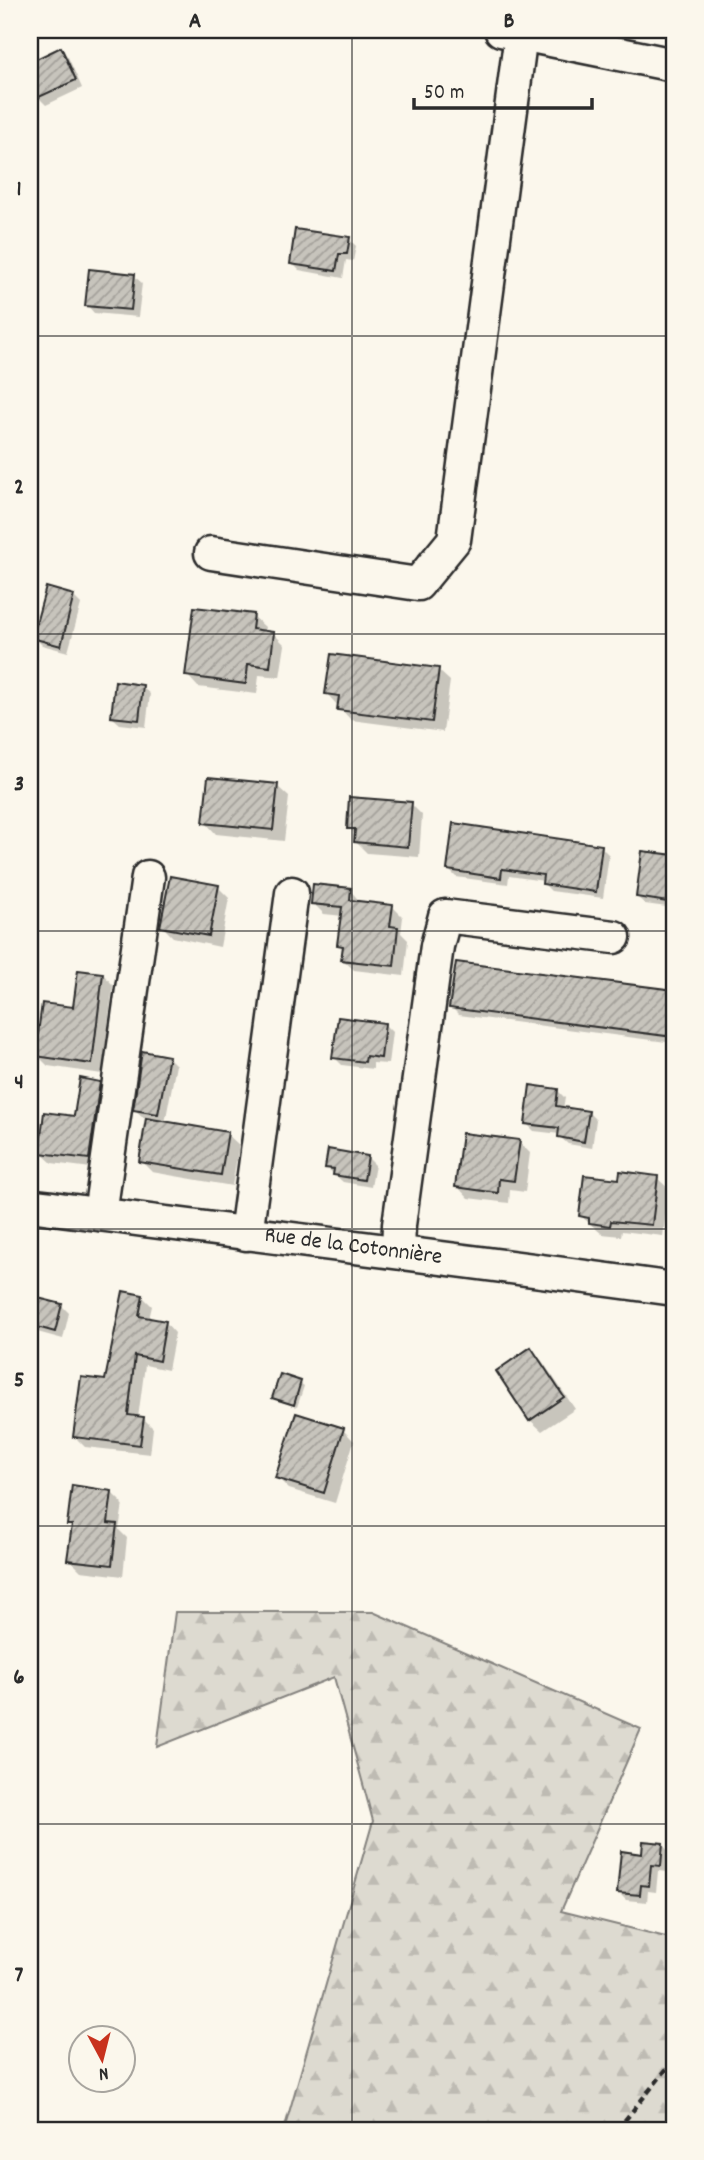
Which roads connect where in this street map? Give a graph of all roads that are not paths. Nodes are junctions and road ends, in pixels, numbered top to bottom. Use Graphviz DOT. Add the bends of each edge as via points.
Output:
graph roads {
  1 [pos="511,32"];
  2 [pos="674,65"];
  3 [pos="211,553"];
  4 [pos="148,877"];
  5 [pos="292,892"];
  6 [pos="614,937"];
  7 [pos="30,1205"];
  8 [pos="100,1214"];
  9 [pos="246,1234"];
  10 [pos="398,1251"];
  11 [pos="674,1289"];
  1 -- 2 [label="street"];
  1 -- 3 [label="street" via="454,540 418,584"];
  4 -- 8 [label="street"];
  5 -- 9 [label="street"];
  6 -- 10 [label="street" via="445,916 437,946"];
  7 -- 8 [label="street, Rue de la Cotonnière"];
  8 -- 9 [label="street, Rue de la Cotonnière"];
  9 -- 10 [label="street, Rue de la Cotonnière"];
  10 -- 11 [label="street, Rue de la Cotonnière"];
}
